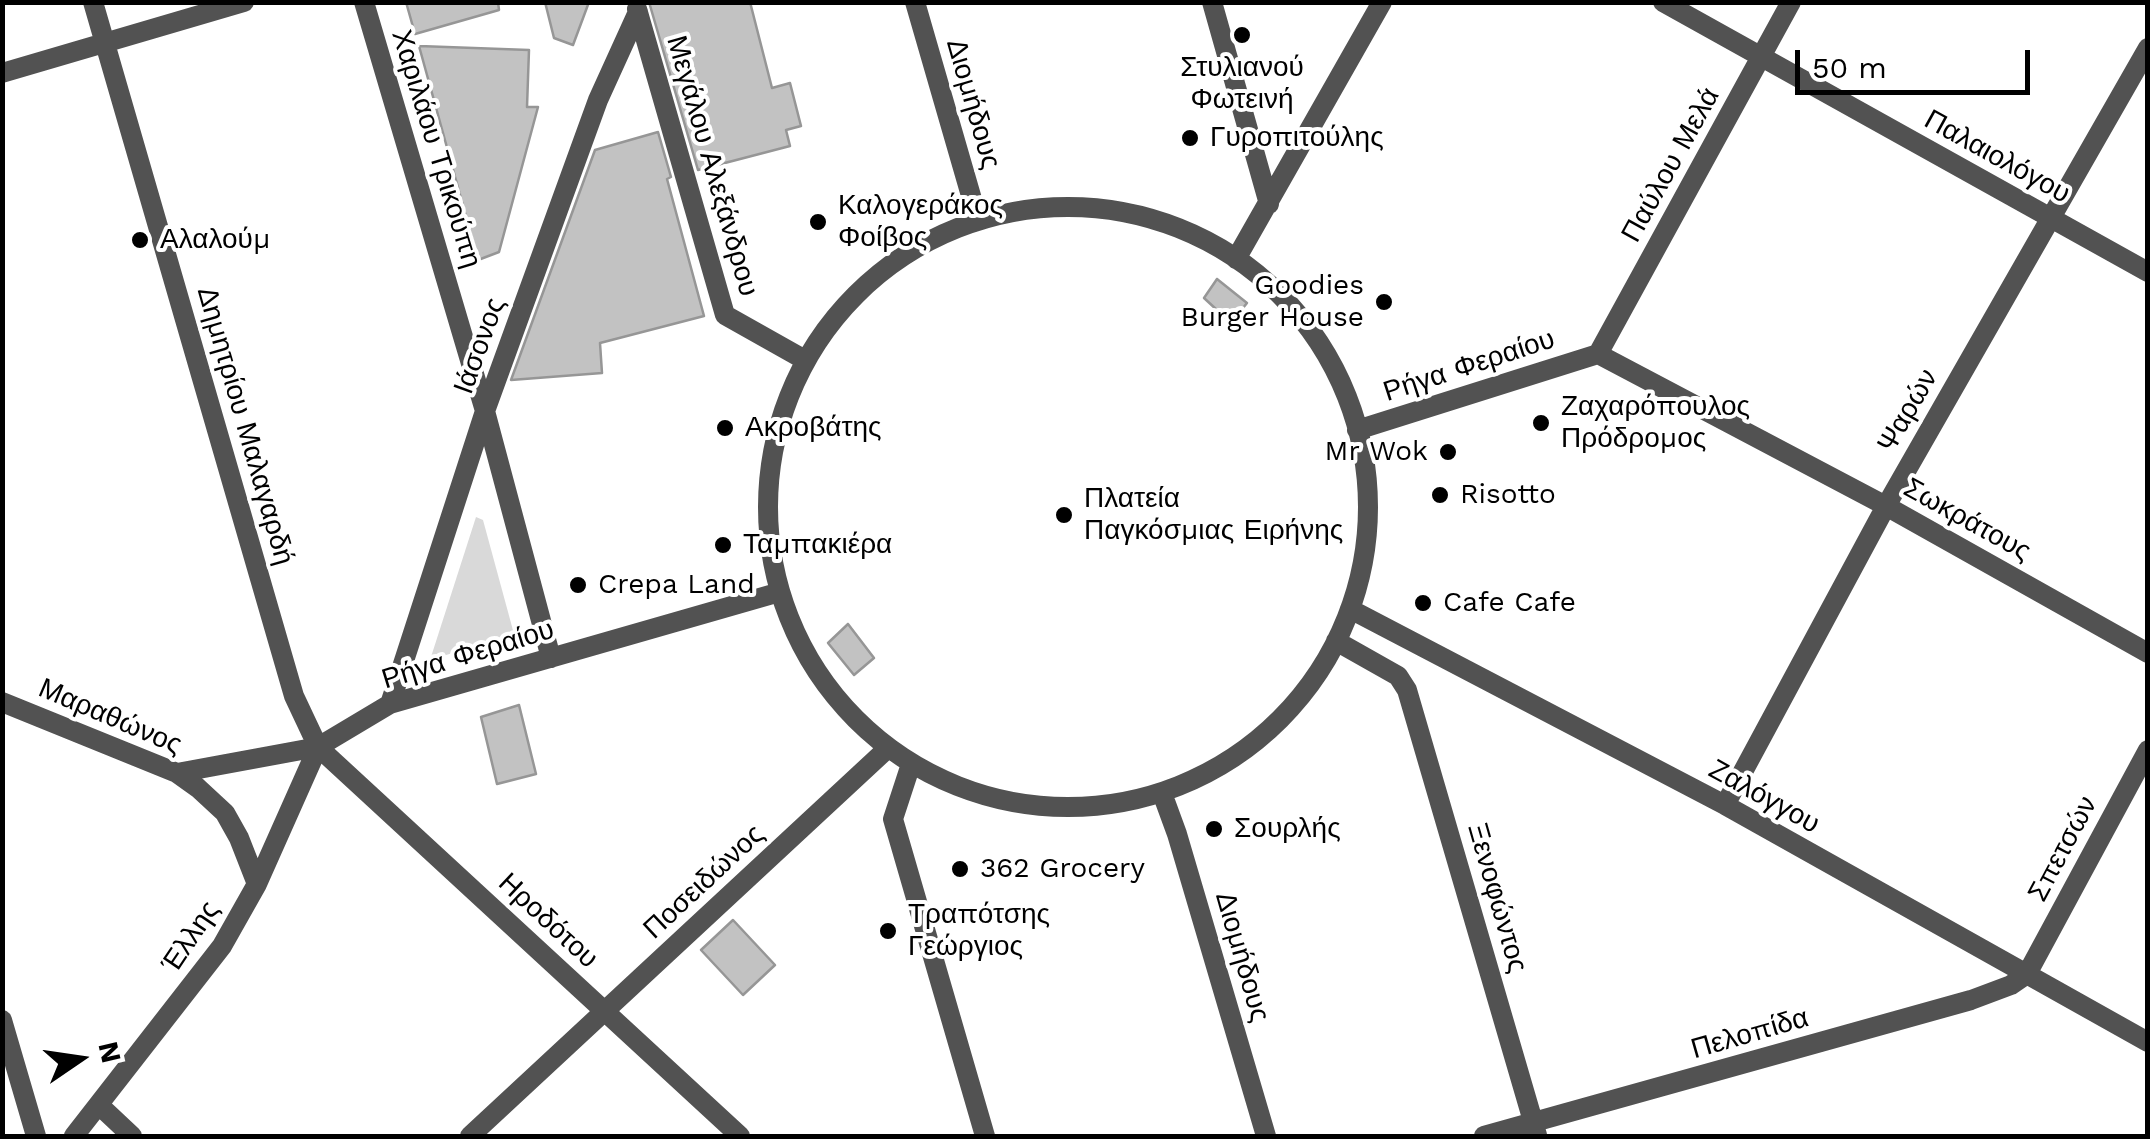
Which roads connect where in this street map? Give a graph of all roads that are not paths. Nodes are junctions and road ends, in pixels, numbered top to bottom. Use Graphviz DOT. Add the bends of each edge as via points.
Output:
graph roads {
  1 [pos="93,2"];
  2 [pos="244,2"];
  3 [pos="364,2"];
  4 [pos="914,2"];
  5 [pos="1212,2"];
  6 [pos="1382,2"];
  7 [pos="1664,2"];
  8 [pos="1791,2"];
  9 [pos="637,7"];
  10 [pos="105,43"];
  11 [pos="2148,48"];
  12 [pos="1763,57"];
  13 [pos="2,73"];
  14 [pos="1269,204"];
  15 [pos="2050,218"];
  16 [pos="978,220"];
  17 [pos="1236,259"];
  18 [pos="2148,272"];
  19 [pos="1598,354"];
  20 [pos="805,360"];
  21 [pos="485,410"];
  22 [pos="1357,430"];
  23 [pos="1886,506"];
  24 [pos="780,592"];
  25 [pos="1350,610"];
  26 [pos="1336,641"];
  27 [pos="1416,644"];
  28 [pos="2148,653"];
  29 [pos="551,658"];
  30 [pos="1398,676"];
  31 [pos="2,702"];
  32 [pos="390,704"];
  33 [pos="318,747"];
  34 [pos="888,748"];
  35 [pos="2148,750"];
  36 [pos="911,764"];
  37 [pos="177,773"];
  38 [pos="1162,793"];
  39 [pos="1725,805"];
  40 [pos="258,884"];
  41 [pos="2027,974"];
  42 [pos="606,1012"];
  43 [pos="2,1020"];
  44 [pos="2148,1042"];
  45 [pos="100,1105"];
  46 [pos="1536,1130"];
  47 [pos="36,1136"];
  48 [pos="74,1136"];
  49 [pos="132,1136"];
  50 [pos="470,1136"];
  51 [pos="740,1136"];
  52 [pos="984,1136"];
  53 [pos="1266,1136"];
  54 [pos="1484,1136"];
  1 -- 10 [label="street, Δημητρίου Μαλαγαρδή"];
  2 -- 10 [label="street"];
  3 -- 21 [label="street, Χαριλάου Τρικούπη"];
  4 -- 16 [label="street, Διομήδους"];
  5 -- 14 [label="street"];
  6 -- 14 [label="street"];
  7 -- 12 [label="street, Παλαιολόγου"];
  8 -- 12 [label="street, Παύλου Μελά"];
  9 -- 20 [label="street, Μεγάλου Αλεξάνδρου" via="725,315"];
  9 -- 21 [label="street, Ιάσονος"];
  10 -- 13 [label="street"];
  10 -- 33 [label="street, Δημητρίου Μαλαγαρδή" via="294,696"];
  11 -- 15 [label="street, Ψαρών"];
  12 -- 15 [label="street, Παλαιολόγου"];
  12 -- 19 [label="street, Παύλου Μελά"];
  14 -- 17 [label="street"];
  15 -- 18 [label="street, Παλαιολόγου"];
  15 -- 23 [label="street, Ψαρών"];
  16 -- 17 [label="street" via="1093,207 1178,228"];
  16 -- 20 [label="street" via="936,236 861,288"];
  17 -- 22 [label="street" via="1281,297 1318,343"];
  19 -- 22 [label="street, Ρήγα Φεραίου"];
  19 -- 23 [label="street, Σωκράτους"];
  20 -- 24 [label="street" via="773,450 770,545"];
  21 -- 29 [label="street, Χαριλάου Τρικούπη"];
  21 -- 32 [label="street, Ιάσονος"];
  22 -- 25 [label="street" via="1367,520"];
  23 -- 28 [label="street, Σωκράτους"];
  23 -- 39 [label="street, Ψαρών"];
  24 -- 29 [label="street, Ρήγα Φεραίου"];
  24 -- 34 [label="street" via="804,651 841,704"];
  25 -- 26 [label="street"];
  25 -- 27 [label="street, Ζαλόγγου"];
  26 -- 30 [label="street"];
  26 -- 38 [label="street" via="1299,698 1260,739"];
  27 -- 30 [label="street"];
  27 -- 39 [label="street, Ζαλόγγου"];
  29 -- 32 [label="street, Ρήγα Φεραίου"];
  30 -- 46 [label="street, Ξενοφώντος"];
  31 -- 37 [label="street, Μαραθώνος"];
  32 -- 33 [label="street, Ρήγα Φεραίου"];
  33 -- 37 [label="street, Ρήγα Φεραίου"];
  33 -- 40 [label="street, Έλλης"];
  33 -- 42 [label="street, Ηροδότου"];
  34 -- 36 [label="street"];
  34 -- 42 [label="street, Ποσειδώνος"];
  35 -- 41 [label="street, Σπετσών"];
  36 -- 38 [label="street" via="970,792 1018,804 1098,806"];
  36 -- 52 [label="street" via="893,819"];
  37 -- 40 [label="street, Μαραθώνος" via="225,813"];
  38 -- 53 [label="street, Διομήδους"];
  39 -- 41 [label="street, Ζαλόγγου"];
  40 -- 45 [label="street, Έλλης" via="222,946"];
  41 -- 44 [label="street, Ζαλόγγου"];
  41 -- 46 [label="street, Πελοπίδα" via="1972,1000"];
  42 -- 50 [label="street, Ποσειδώνος"];
  42 -- 51 [label="street, Ηροδότου"];
  43 -- 47 [label="street"];
  45 -- 48 [label="street, Έλλης"];
  45 -- 49 [label="street"];
  46 -- 54 [label="street, Πελοπίδα"];
}
